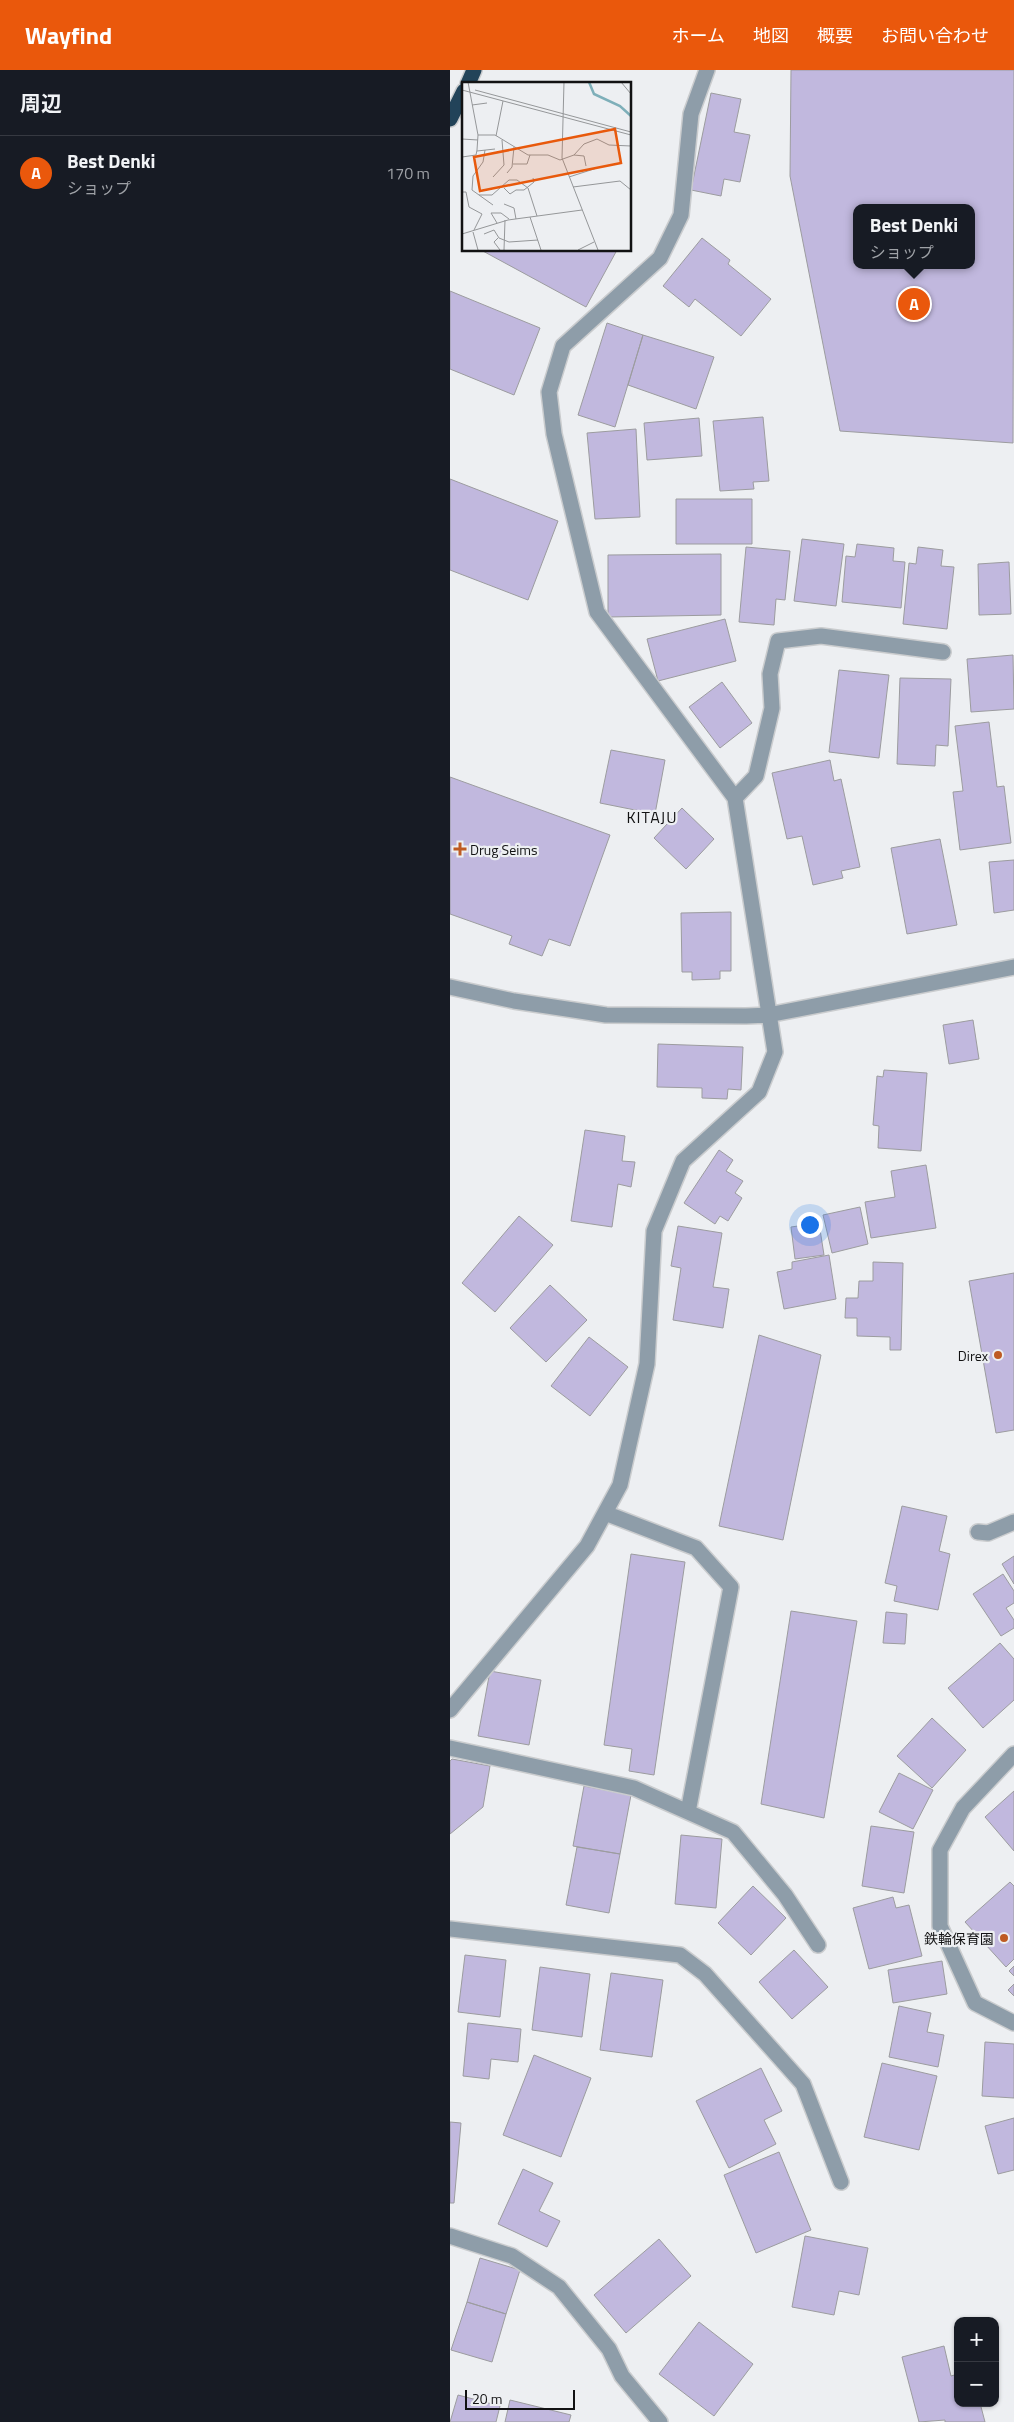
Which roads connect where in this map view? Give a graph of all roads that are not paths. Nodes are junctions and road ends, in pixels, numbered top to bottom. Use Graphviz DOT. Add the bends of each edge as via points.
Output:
graph roads {
  1 [pos="474,70"];
  2 [pos="707,70"];
  3 [pos="469,82"];
  4 [pos="462,96"];
  5 [pos="450,119"];
  6 [pos="943,652"];
  7 [pos="735,798"];
  8 [pos="1014,967"];
  9 [pos="450,987"];
  10 [pos="768,1015"];
  11 [pos="605,1513"];
  12 [pos="1014,1522"];
  13 [pos="978,1532"];
  14 [pos="450,1710"];
  15 [pos="450,1748"];
  16 [pos="1014,1754"];
  17 [pos="688,1812"];
  18 [pos="450,1929"];
  19 [pos="818,1945"];
  20 [pos="1014,2023"];
  21 [pos="841,2182"];
  22 [pos="450,2236"];
  23 [pos="660,2422"];
  1 -- 3 [label="highway"];
  2 -- 7 [label="street" via="691,114 682,215 660,258 563,346 549,392 554,434 597,612"];
  4 -- 5 [label="highway"];
  6 -- 7 [label="street" via="821,636 778,641 770,674 772,708 756,776"];
  7 -- 10 [label="street"];
  8 -- 10 [label="street"];
  9 -- 10 [label="street" via="606,1015"];
  10 -- 11 [label="street" via="775,1052 759,1092 683,1161 654,1230 647,1364 620,1485"];
  11 -- 14 [label="street" via="588,1546"];
  11 -- 17 [label="street" via="696,1548 731,1587"];
  12 -- 13 [label="street" via="988,1533"];
  15 -- 17 [label="street" via="634,1788"];
  16 -- 20 [label="street" via="963,1808 940,1850 940,1926 975,2003"];
  17 -- 19 [label="street" via="734,1832 786,1895"];
  18 -- 21 [label="street" via="680,1955 705,1974 803,2084"];
  22 -- 23 [label="street" via="512,2256 559,2287 609,2349 622,2376"];
}
